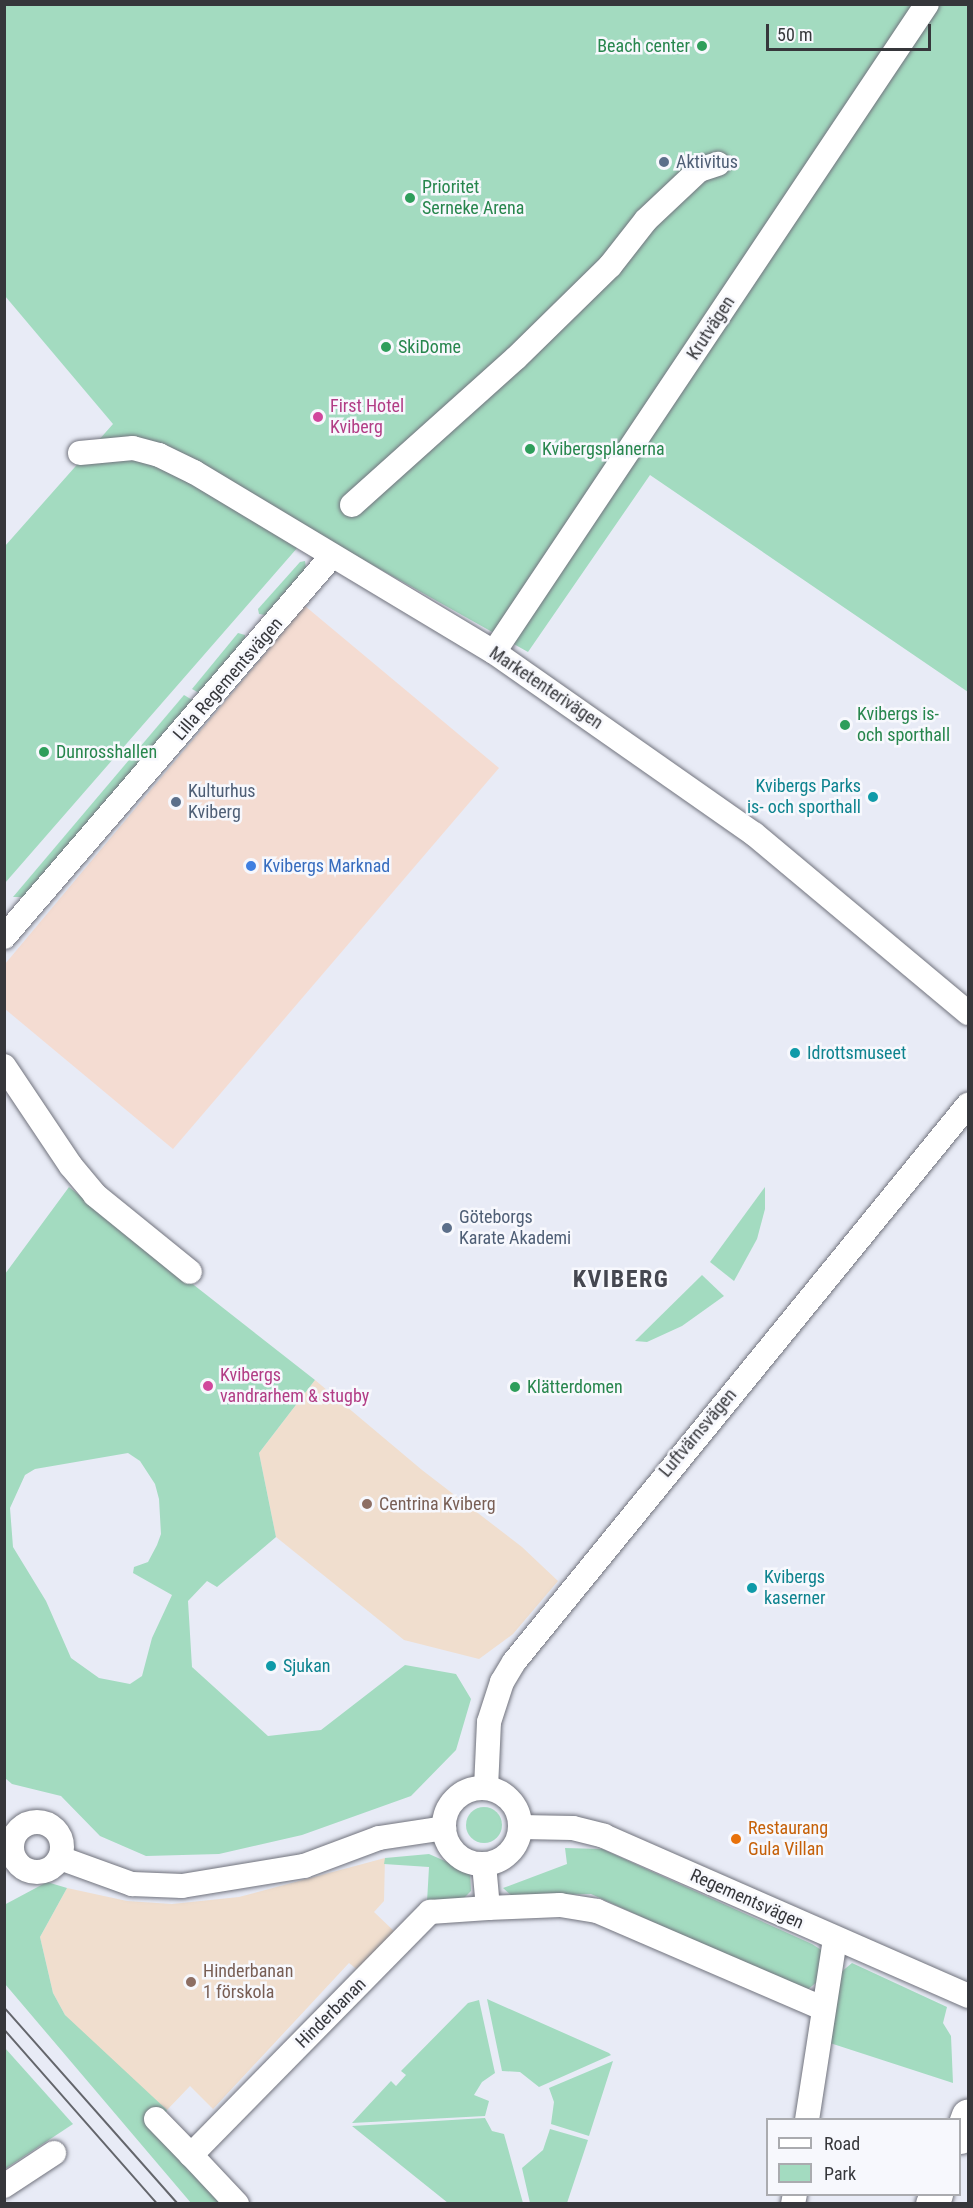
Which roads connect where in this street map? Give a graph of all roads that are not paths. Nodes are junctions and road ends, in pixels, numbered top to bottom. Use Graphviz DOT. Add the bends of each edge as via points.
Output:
graph roads {
  1 [pos="927,4"];
  2 [pos="718,164"];
  3 [pos="80,453"];
  4 [pos="352,505"];
  5 [pos="332,556"];
  6 [pos="494,652"];
  7 [pos="4,938"];
  8 [pos="969,1013"];
  9 [pos="4,1066"];
  10 [pos="969,1106"];
  11 [pos="190,1272"];
  12 [pos="486,1788"];
  13 [pos="11,1824"];
  14 [pos="520,1827"];
  15 [pos="444,1828"];
  16 [pos="60,1858"];
  17 [pos="484,1864"];
  18 [pos="11,1871"];
  19 [pos="488,1908"];
  20 [pos="835,1939"];
  21 [pos="969,1996"];
  22 [pos="822,2008"];
  23 [pos="969,2115"];
  24 [pos="807,2118"];
  25 [pos="156,2119"];
  26 [pos="961,2135"];
  27 [pos="54,2152"];
  28 [pos="191,2155"];
  29 [pos="4,2186"];
  30 [pos="237,2204"];
  1 -- 6 [label="street, Krutvägen"];
  2 -- 4 [label="street" via="699,170 646,220 610,266 516,358"];
  3 -- 5 [label="street, Marketenterivägen" via="133,448 159,455"];
  5 -- 6 [label="street, Marketenterivägen"];
  5 -- 7 [label="street, Lilla Regementsvägen"];
  6 -- 8 [label="street, Marketenterivägen" via="754,834"];
  9 -- 11 [label="street" via="95,1195"];
  10 -- 12 [label="street, Luftvärnsvägen" via="514,1662 502,1682 489,1722"];
  12 -- 14 [label="street" via="511,1800"];
  12 -- 15 [label="street" via="472,1789 455,1798 447,1810"];
  13 -- 16 [label="street" via="38,1821 53,1827 62,1841"];
  13 -- 18 [label="street"];
  14 -- 17 [label="street" via="518,1840 508,1854"];
  14 -- 20 [label="street, Regementsvägen" via="573,1828 604,1836"];
  15 -- 16 [label="street" via="379,1838 304,1866 182,1886 132,1884"];
  15 -- 17 [label="street" via="456,1854"];
  16 -- 18 [label="street" via="43,1872"];
  17 -- 19 [label="street"];
  19 -- 22 [label="street, Hinderbanan" via="560,1905 597,1911"];
  19 -- 28 [label="street, Hinderbanan" via="430,1912"];
  20 -- 21 [label="street, Regementsvägen"];
  20 -- 22 [label="street"];
  22 -- 24 [label="street"];
  23 -- 26 [label="street"];
  25 -- 28 [label="street"];
  27 -- 29 [label="street"];
  28 -- 30 [label="street"];
}
